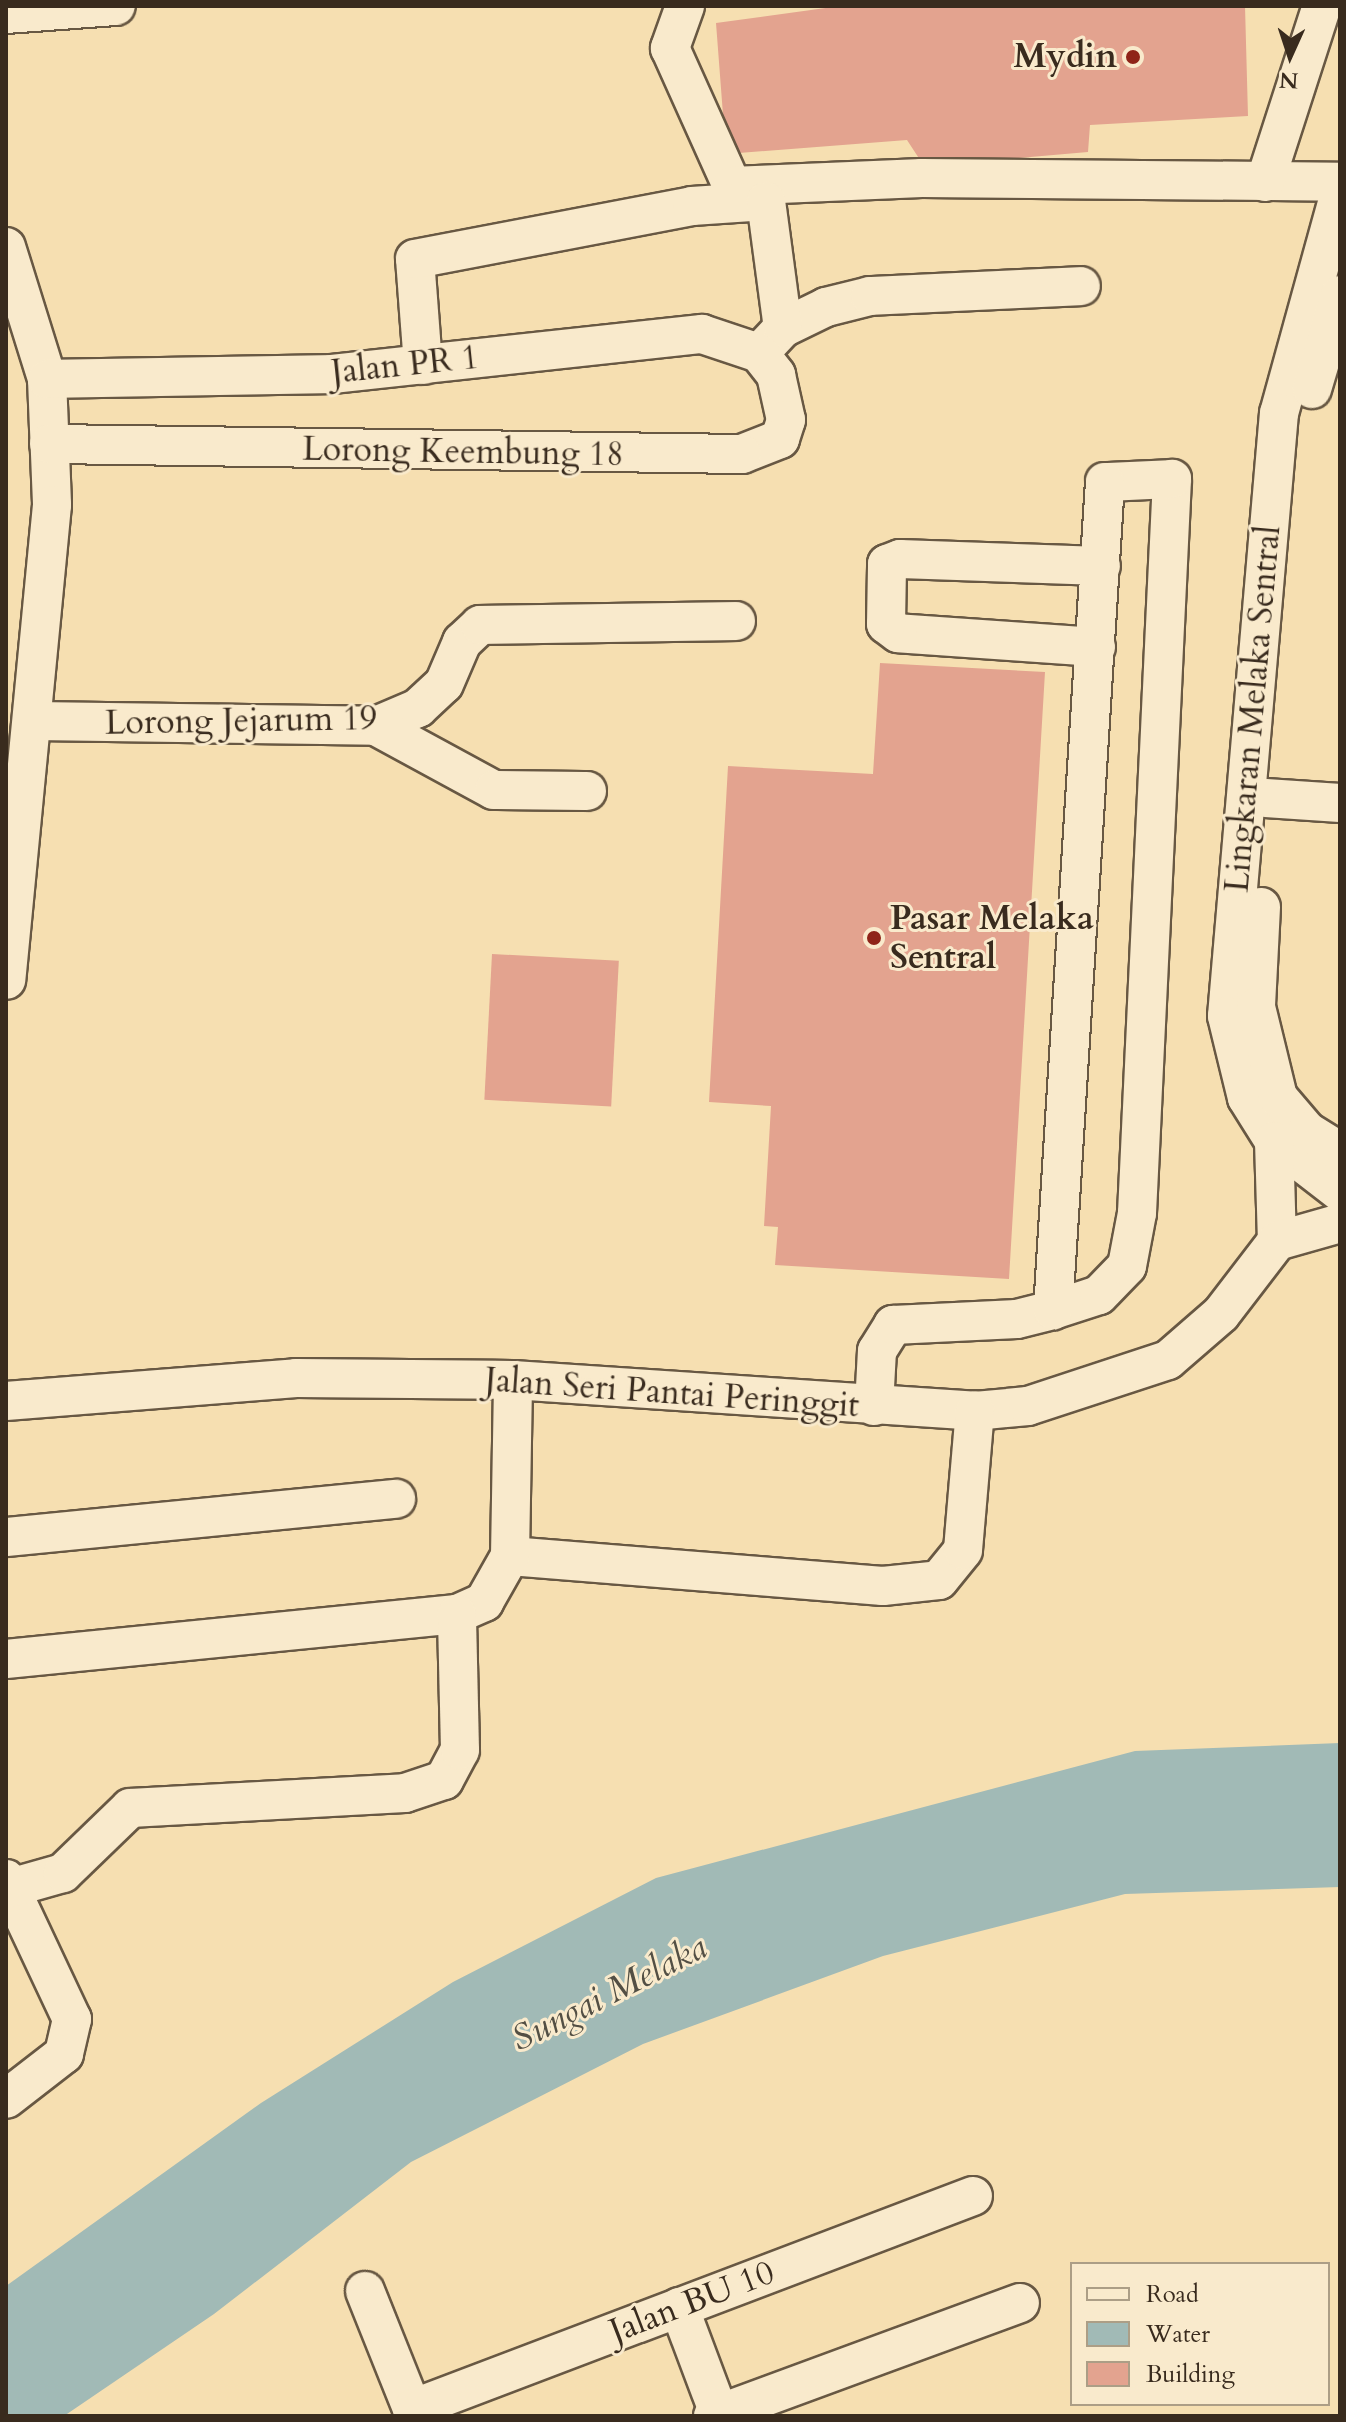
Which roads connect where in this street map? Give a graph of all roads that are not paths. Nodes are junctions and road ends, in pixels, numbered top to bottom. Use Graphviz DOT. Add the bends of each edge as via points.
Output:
graph roads {
  1 [pos="116,6"];
  2 [pos="685,6"];
  3 [pos="1322,6"];
  4 [pos="6,14"];
  5 [pos="1265,182"];
  6 [pos="1340,182"];
  7 [pos="1340,192"];
  8 [pos="6,247"];
  9 [pos="1081,286"];
  10 [pos="1340,295"];
  11 [pos="771,340"];
  12 [pos="423,365"];
  13 [pos="47,379"];
  14 [pos="49,444"];
  15 [pos="1101,566"];
  16 [pos="736,621"];
  17 [pos="1096,647"];
  18 [pos="376,726"];
  19 [pos="25,739"];
  20 [pos="587,791"];
  21 [pos="1266,798"];
  22 [pos="1340,803"];
  23 [pos="6,980"];
  24 [pos="1274,1141"];
  25 [pos="1340,1152"];
  26 [pos="1340,1192"];
  27 [pos="1340,1223"];
  28 [pos="1277,1241"];
  29 [pos="1053,1310"];
  30 [pos="513,1380"];
  31 [pos="8,1394"];
  32 [pos="874,1406"];
  33 [pos="975,1411"];
  34 [pos="396,1499"];
  35 [pos="6,1537"];
  36 [pos="510,1556"];
  37 [pos="457,1614"];
  38 [pos="6,1659"];
  39 [pos="8,1884"];
  40 [pos="6,2099"];
  41 [pos="973,2196"];
  42 [pos="365,2291"];
  43 [pos="1020,2303"];
  44 [pos="679,2307"];
  45 [pos="413,2412"];
  46 [pos="718,2415"];
  1 -- 4 [label="street"];
  2 -- 5 [label="street" via="670,48 732,186 922,178"];
  3 -- 5 [label="street"];
  5 -- 6 [label="street"];
  7 -- 24 [label="street, Lingkaran Melaka Sentral" via="1279,413 1227,1016 1247,1098"];
  8 -- 13 [label="street"];
  9 -- 11 [label="street" via="870,296"];
  10 -- 21 [label="street, Lingkaran Melaka Sentral" via="1304,417"];
  11 -- 12 [label="street, Jalan PR 1" via="655,335"];
  11 -- 12 [label="street" via="766,201 692,206 415,259"];
  11 -- 14 [label="street, Lorong Keembung 18" via="786,420 780,439 742,454"];
  12 -- 13 [label="street, Jalan PR 1" via="332,374"];
  13 -- 14 [label="street"];
  14 -- 19 [label="street" via="52,505"];
  15 -- 17 [label="street"];
  15 -- 17 [label="street" via="900,559 887,564 886,624 898,633"];
  15 -- 29 [label="street" via="1105,482 1172,479 1137,1213 1127,1266 1099,1295"];
  16 -- 18 [label="street, Lorong Jejarum 19" via="480,625 462,642 431,696"];
  17 -- 29 [label="street"];
  18 -- 19 [label="street, Lorong Jejarum 19"];
  18 -- 20 [label="street" via="494,790"];
  19 -- 23 [label="street"];
  21 -- 22 [label="street"];
  21 -- 25 [label="street, Lingkaran Melaka Sentral" via="1256,1007 1278,1097 1307,1131"];
  24 -- 26 [label="street, Lingkaran Melaka Sentral"];
  24 -- 28 [label="street"];
  27 -- 28 [label="street"];
  28 -- 33 [label="street, Jalan Seri Pantai Peringgit" via="1221,1314 1168,1360 1076,1395"];
  29 -- 32 [label="street" via="1017,1319 893,1325 877,1351"];
  30 -- 31 [label="street, Jalan Seri Pantai Peringgit" via="296,1378"];
  30 -- 32 [label="street, Jalan Seri Pantai Peringgit"];
  30 -- 36 [label="street"];
  32 -- 33 [label="street, Jalan Seri Pantai Peringgit"];
  33 -- 36 [label="street" via="963,1550 939,1580 883,1586"];
  34 -- 35 [label="street"];
  36 -- 37 [label="street" via="484,1602"];
  37 -- 38 [label="street"];
  37 -- 39 [label="street" via="460,1750 444,1780 405,1793 130,1808 63,1873"];
  39 -- 40 [label="street" via="72,2029 64,2054"];
  41 -- 44 [label="street, Jalan BU 10"];
  42 -- 45 [label="street"];
  43 -- 46 [label="street"];
  44 -- 45 [label="street, Jalan BU 10"];
  44 -- 46 [label="street"];
}
